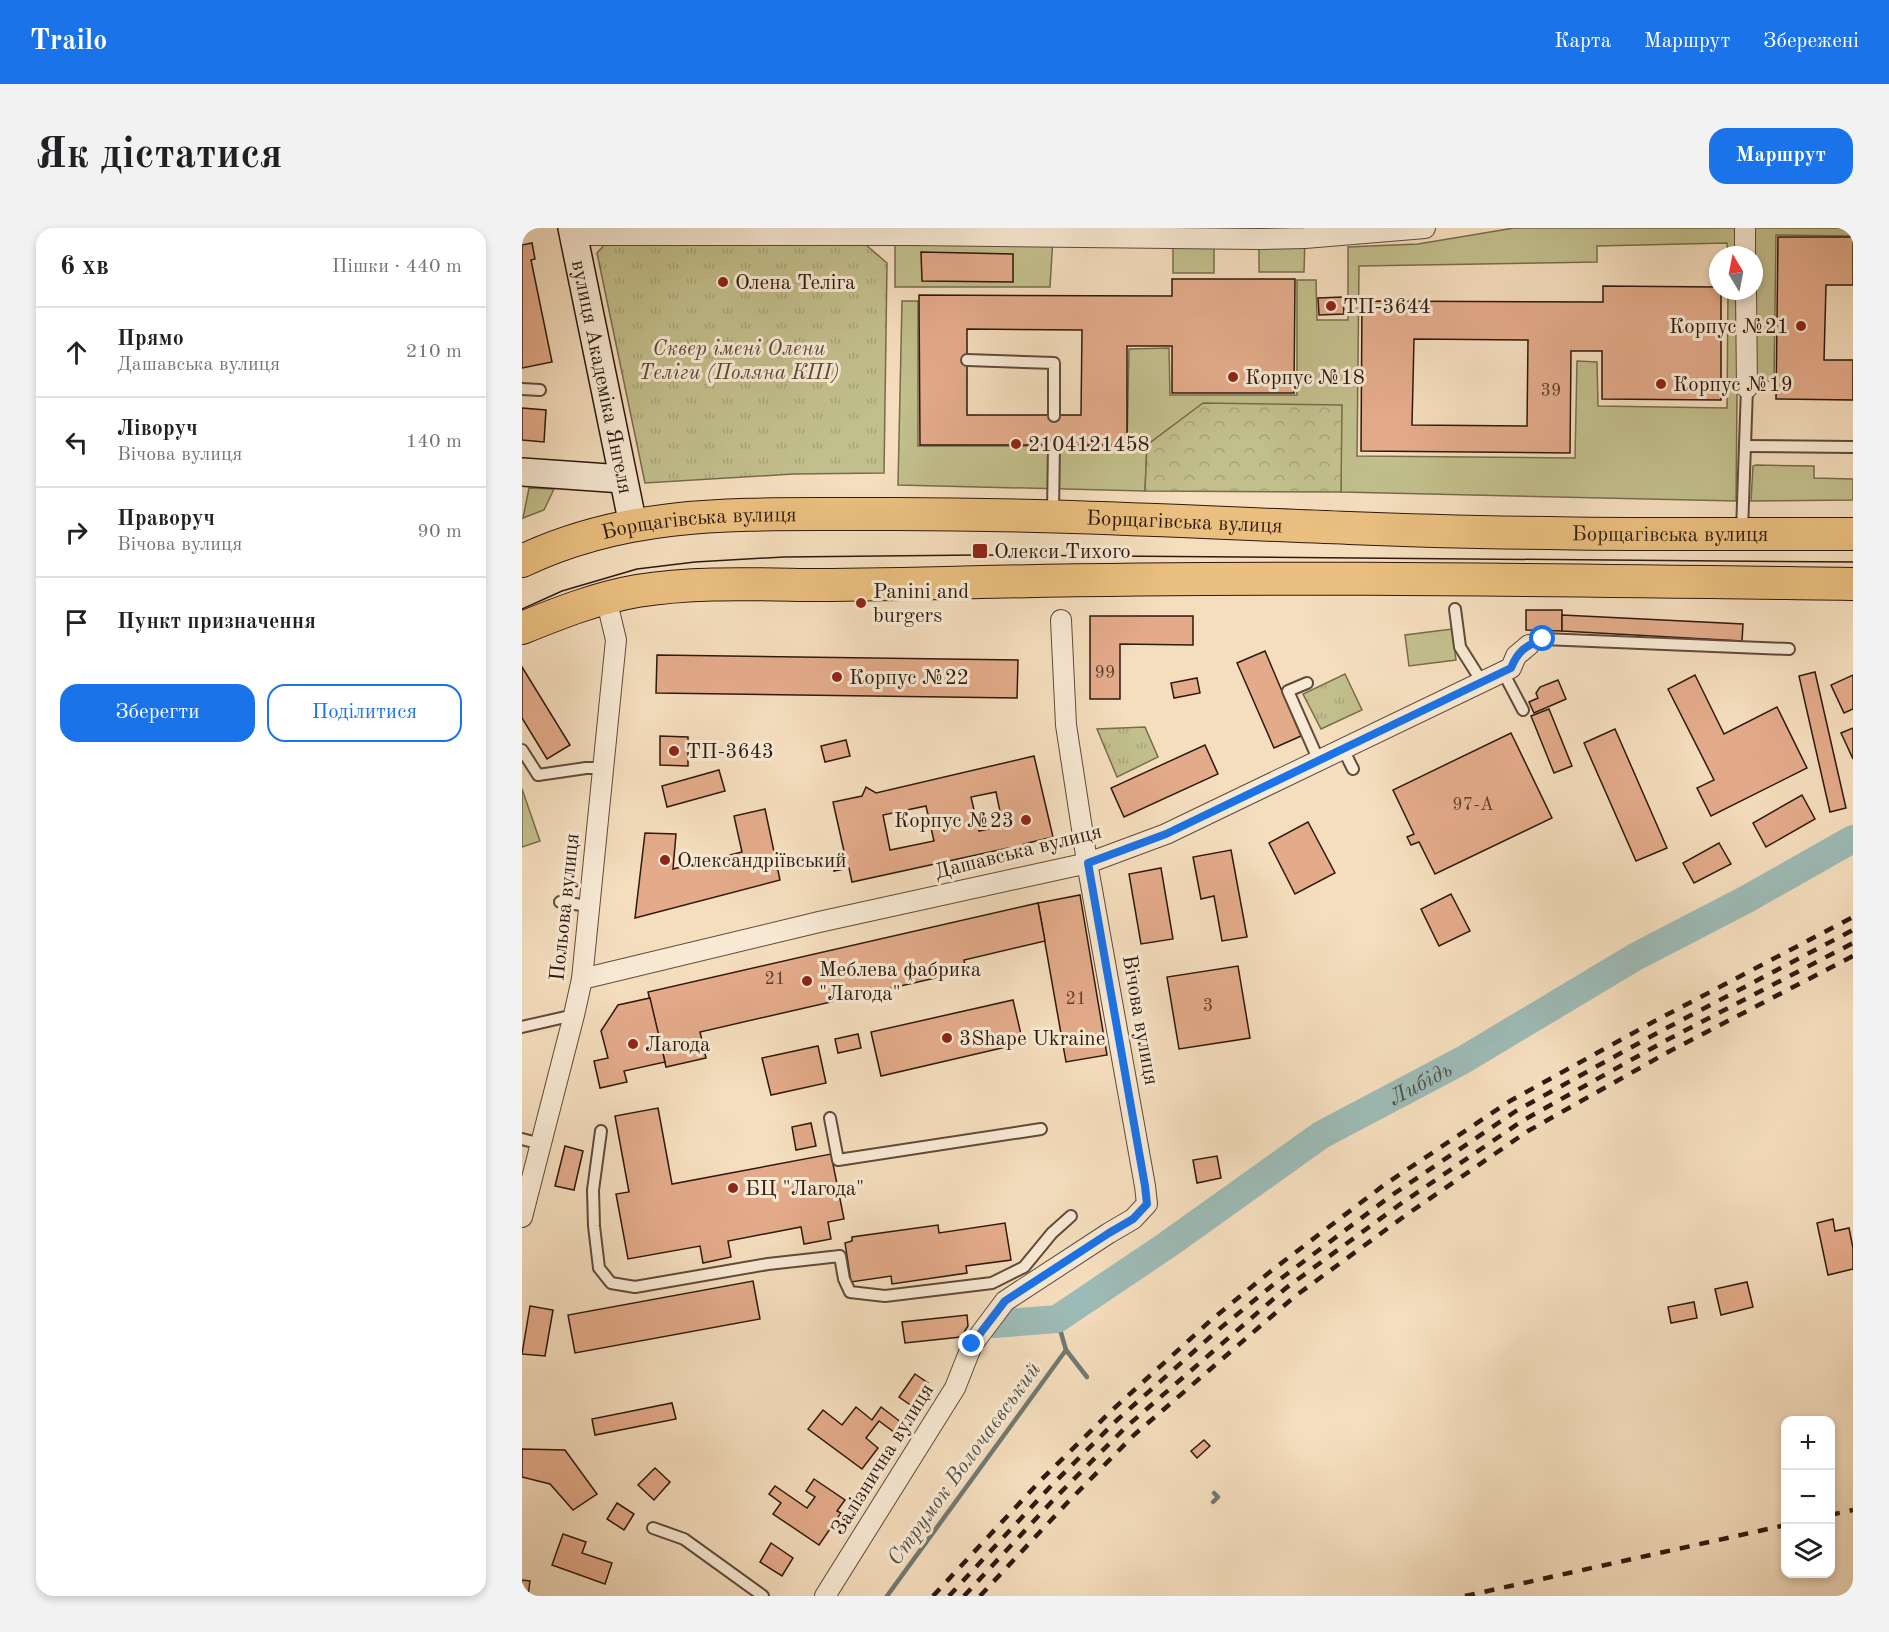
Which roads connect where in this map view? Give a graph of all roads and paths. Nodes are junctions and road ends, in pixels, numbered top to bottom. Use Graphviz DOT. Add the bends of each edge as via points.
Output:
graph roads {
  1 [pos="1425,228"];
  2 [pos="1745,228"];
  3 [pos="573,231"];
  4 [pos="912,231"];
  5 [pos="1328,232"];
  6 [pos="1745,246"];
  7 [pos="1746,300"];
  8 [pos="967,360"];
  9 [pos="1747,388"];
  10 [pos="522,389"];
  11 [pos="540,390"];
  12 [pos="1054,416"];
  13 [pos="1054,446"];
  14 [pos="1745,446"];
  15 [pos="1853,447"];
  16 [pos="522,472"];
  17 [pos="623,479"];
  18 [pos="1053,516"];
  19 [pos="633,525"];
  20 [pos="1742,534"];
  21 [pos="1853,534"];
  22 [pos="522,561"];
  23 [pos="1853,584"];
  24 [pos="606,598"];
  25 [pos="1455,609"];
  26 [pos="1061,620"];
  27 [pos="522,628"];
  28 [pos="1529,645"];
  29 [pos="1790,649"];
  30 [pos="1503,672"];
  31 [pos="1482,682"];
  32 [pos="1307,683"];
  33 [pos="1523,710"];
  34 [pos="1343,749"];
  35 [pos="522,750"];
  36 [pos="1319,761"];
  37 [pos="603,768"];
  38 [pos="1353,769"];
  39 [pos="1088,863"];
  40 [pos="560,902"];
  41 [pos="589,906"];
  42 [pos="582,979"];
  43 [pos="574,1015"];
  44 [pos="522,1028"];
  45 [pos="830,1118"];
  46 [pos="1041,1129"];
  47 [pos="601,1131"];
  48 [pos="531,1141"];
  49 [pos="529,1165"];
  50 [pos="1071,1216"];
  51 [pos="522,1217"];
  52 [pos="972,1344"];
  53 [pos="652,1528"];
  54 [pos="763,1596"];
  55 [pos="825,1596"];
  1 -- 5 [label="street"];
  2 -- 6 [label="street"];
  3 -- 4 [label="street"];
  3 -- 17 [label="street, вулиця Академіка Янгеля"];
  4 -- 5 [label="street" via="1259,239 1305,238"];
  7 -- 9 [label="street"];
  8 -- 12 [label="lane" via="1054,363"];
  9 -- 14 [label="lane"];
  10 -- 11 [label="lane"];
  13 -- 18 [label="lane"];
  14 -- 15 [label="lane"];
  14 -- 20 [label="lane"];
  16 -- 17 [label="street"];
  17 -- 19 [label="street, вулиця Академіка Янгеля"];
  18 -- 19 [label="main road, Борщагівська вулиця" via="720,515"];
  18 -- 20 [label="main road, Борщагівська вулиця" via="1355,529"];
  19 -- 22 [label="main road, Борщагівська вулиця" via="588,535"];
  20 -- 21 [label="main road, Борщагівська вулиця"];
  23 -- 24 [label="main road" via="1349,578 1070,580 687,585"];
  24 -- 27 [label="main road"];
  24 -- 37 [label="street, Польова вулиця" via="616,640"];
  25 -- 31 [label="lane" via="1460,647"];
  26 -- 39 [label="street, Вічова вулиця" via="1066,725"];
  28 -- 29 [label="lane" via="1543,639"];
  28 -- 30 [label="street, Дашавська вулиця"];
  30 -- 31 [label="street, Дашавська вулиця"];
  30 -- 33 [label="lane"];
  31 -- 34 [label="street, Дашавська вулиця"];
  32 -- 36 [label="lane" via="1288,691"];
  34 -- 36 [label="street, Дашавська вулиця"];
  34 -- 38 [label="lane"];
  35 -- 37 [label="lane" via="538,775"];
  36 -- 39 [label="street, Дашавська вулиця" via="1166,834"];
  37 -- 41 [label="street, Польова вулиця"];
  39 -- 42 [label="street, Дашавська вулиця"];
  39 -- 52 [label="street, Вічова вулиця" via="1147,1204 1133,1219 1005,1301"];
  40 -- 41 [label="lane"];
  41 -- 42 [label="street, Польова вулиця"];
  42 -- 43 [label="street, Польова вулиця"];
  43 -- 44 [label="lane"];
  43 -- 48 [label="street, Польова вулиця"];
  45 -- 46 [label="lane" via="838,1160"];
  47 -- 50 [label="lane" via="593,1190 599,1268 611,1283 619,1285 635,1287 840,1256 850,1292 885,1296 992,1283 1024,1267"];
  48 -- 49 [label="street, Польова вулиця"];
  49 -- 51 [label="street, Польова вулиця"];
  52 -- 55 [label="street, Залізнична вулиця" via="955,1388"];
  53 -- 54 [label="lane" via="684,1539"];
}
